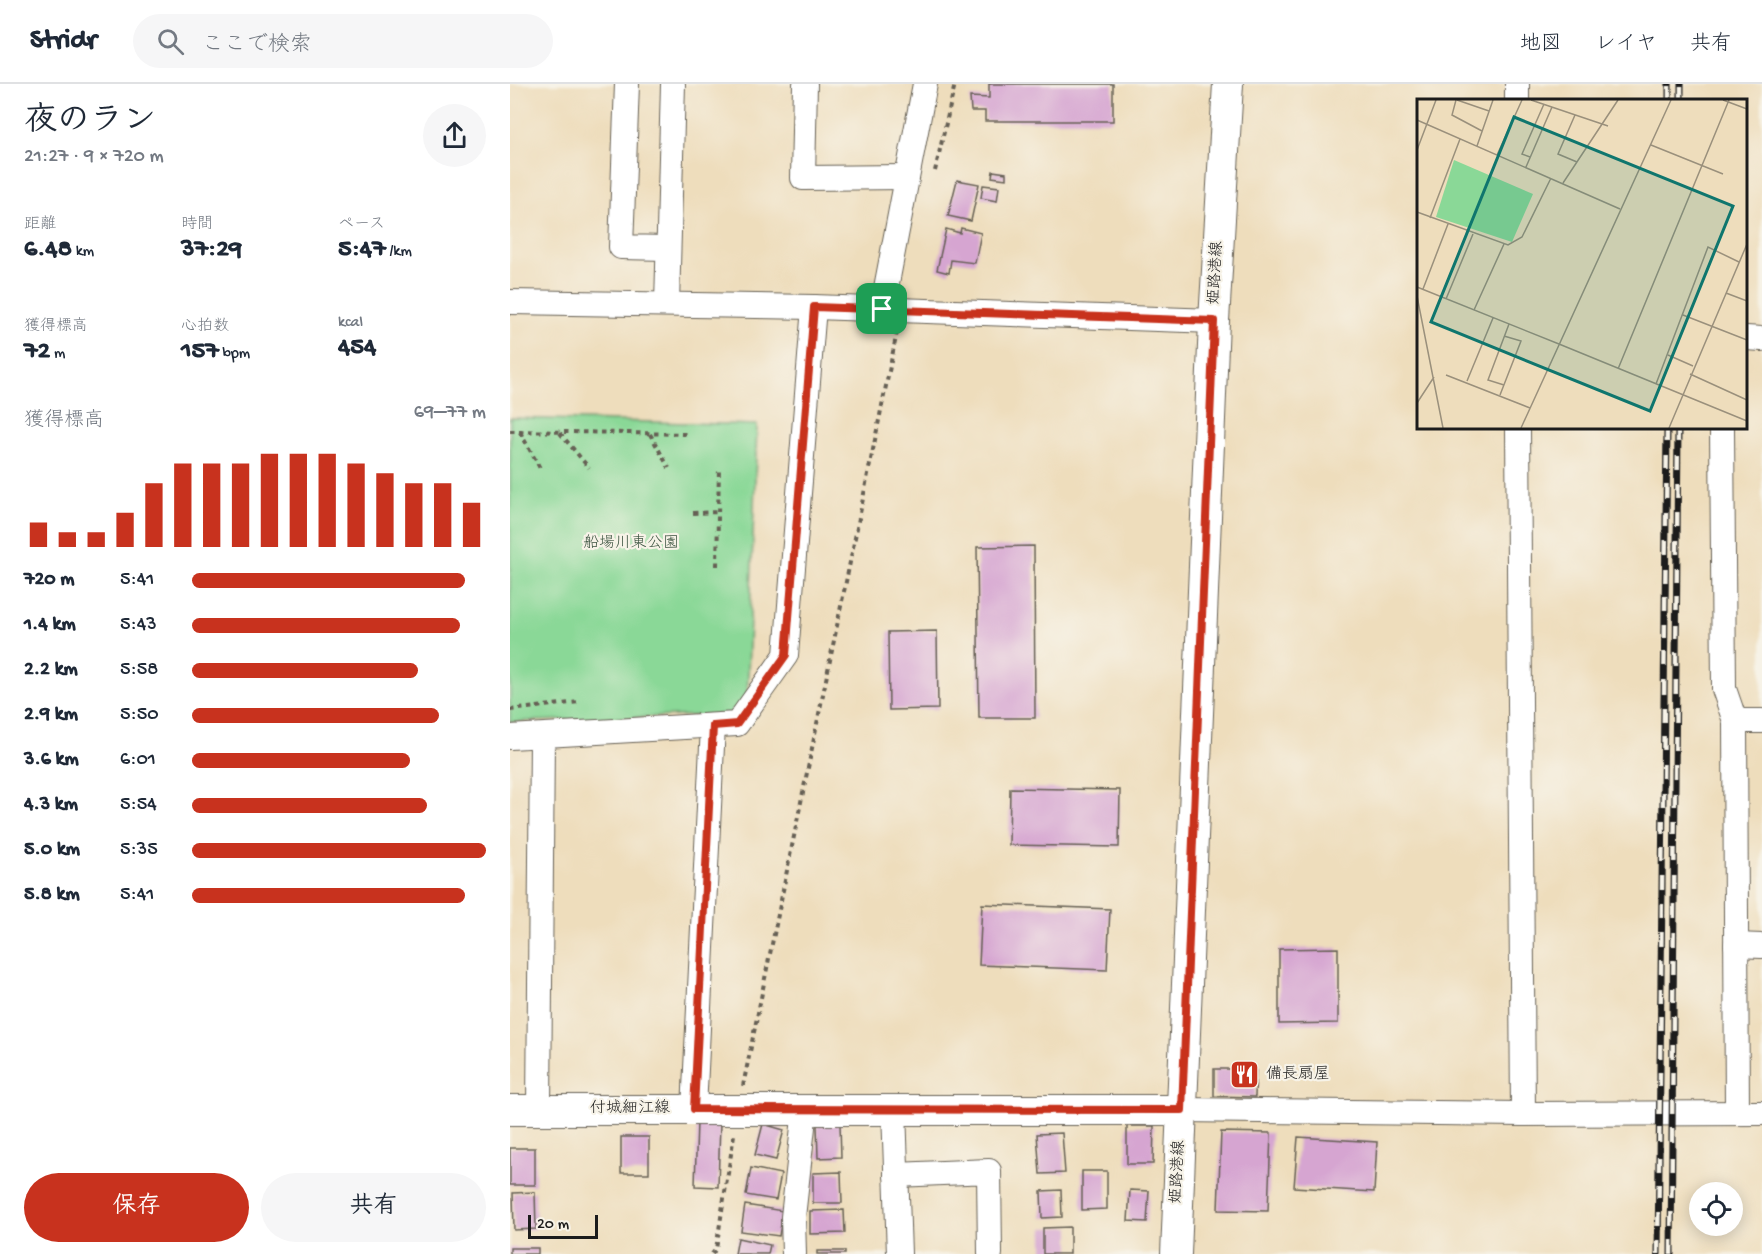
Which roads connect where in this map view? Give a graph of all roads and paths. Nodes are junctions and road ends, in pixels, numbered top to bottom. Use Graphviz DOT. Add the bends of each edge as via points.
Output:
graph roads {
  1 [pos="627,84"];
  2 [pos="674,84"];
  3 [pos="805,84"];
  4 [pos="925,84"];
  5 [pos="1228,84"];
  6 [pos="907,177"];
  7 [pos="667,248"];
  8 [pos="510,302"];
  9 [pos="667,304"];
  10 [pos="814,307"];
  11 [pos="882,309"];
  12 [pos="1214,321"];
  13 [pos="898,329"];
  14 [pos="1747,338"];
  15 [pos="1762,339"];
  16 [pos="1518,429"];
  17 [pos="1722,429"];
  18 [pos="510,431"];
  19 [pos="520,431"];
  20 [pos="560,432"];
  21 [pos="650,433"];
  22 [pos="687,434"];
  23 [pos="719,467"];
  24 [pos="589,468"];
  25 [pos="669,468"];
  26 [pos="541,470"];
  27 [pos="720,512"];
  28 [pos="693,513"];
  29 [pos="717,566"];
  30 [pos="579,702"];
  31 [pos="510,710"];
  32 [pos="1735,721"];
  33 [pos="1762,721"];
  34 [pos="713,726"];
  35 [pos="542,736"];
  36 [pos="510,737"];
  37 [pos="1736,945"];
  38 [pos="1762,946"];
  39 [pos="738,1108"];
  40 [pos="694,1109"];
  41 [pos="805,1109"];
  42 [pos="524,1110"];
  43 [pos="894,1110"];
  44 [pos="1182,1110"];
  45 [pos="1737,1113"];
  46 [pos="1762,1113"];
  47 [pos="1523,1114"];
  48 [pos="896,1175"];
  49 [pos="712,1254"];
  50 [pos="794,1254"];
  51 [pos="898,1254"];
  52 [pos="990,1254"];
  53 [pos="1176,1254"];
  1 -- 7 [label="street" via="621,247"];
  2 -- 7 [label="street"];
  3 -- 6 [label="street" via="803,178"];
  4 -- 6 [label="street"];
  5 -- 12 [label="main road, 姫路港線"];
  6 -- 11 [label="street"];
  7 -- 9 [label="street"];
  8 -- 9 [label="street"];
  9 -- 10 [label="street"];
  10 -- 11 [label="street"];
  10 -- 34 [label="street" via="786,655 737,724"];
  11 -- 12 [label="street"];
  12 -- 44 [label="main road, 姫路港線"];
  13 -- 39 [label="path"];
  14 -- 15 [label="street"];
  16 -- 47 [label="street"];
  17 -- 32 [label="street" via="1724,689"];
  18 -- 19 [label="path"];
  19 -- 20 [label="path"];
  19 -- 26 [label="path"];
  20 -- 21 [label="path"];
  20 -- 24 [label="path"];
  21 -- 22 [label="path"];
  21 -- 25 [label="path"];
  23 -- 27 [label="path"];
  27 -- 28 [label="path"];
  27 -- 29 [label="path"];
  30 -- 31 [label="path"];
  32 -- 33 [label="street"];
  32 -- 37 [label="street"];
  34 -- 35 [label="street"];
  34 -- 40 [label="street"];
  35 -- 36 [label="street"];
  35 -- 42 [label="street"];
  37 -- 38 [label="street"];
  37 -- 45 [label="street"];
  39 -- 40 [label="main road, 付城細江線"];
  39 -- 41 [label="main road, 付城細江線"];
  39 -- 49 [label="path" via="716,1249"];
  40 -- 42 [label="main road, 付城細江線"];
  41 -- 43 [label="main road, 付城細江線"];
  41 -- 50 [label="street" via="793,1217"];
  43 -- 44 [label="main road, 付城細江線"];
  43 -- 48 [label="street"];
  44 -- 47 [label="street"];
  44 -- 53 [label="main road, 姫路港線"];
  45 -- 46 [label="street"];
  45 -- 47 [label="street"];
  48 -- 51 [label="street"];
  48 -- 52 [label="street" via="989,1171"];
}
